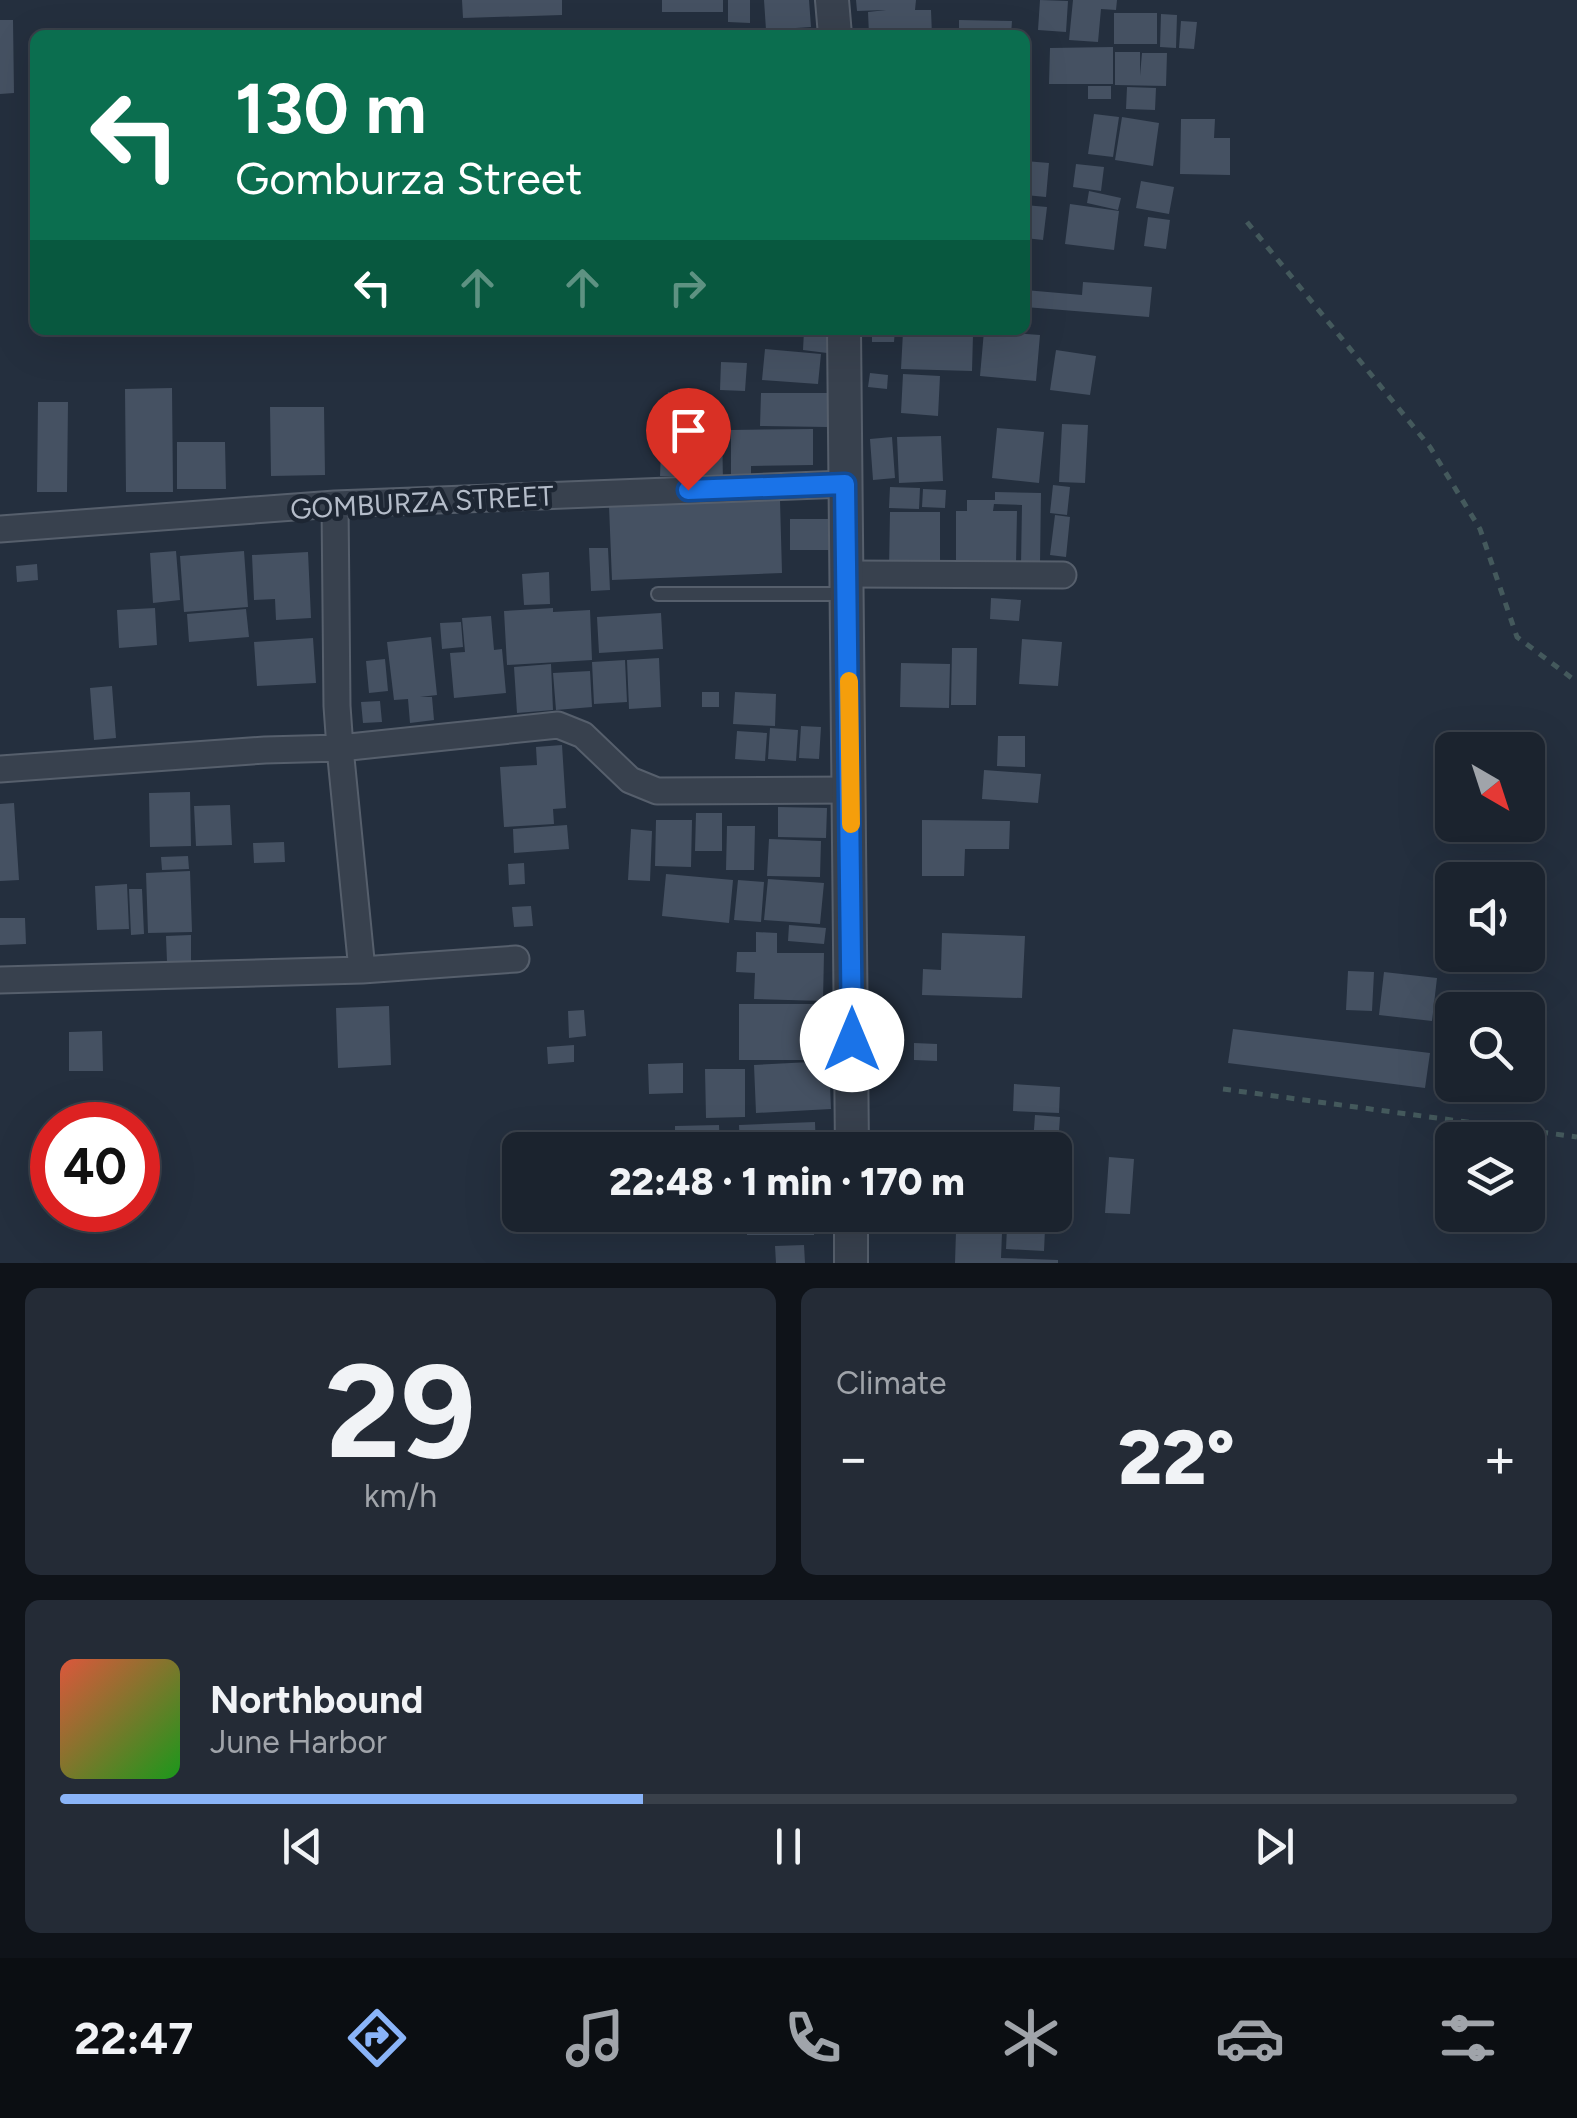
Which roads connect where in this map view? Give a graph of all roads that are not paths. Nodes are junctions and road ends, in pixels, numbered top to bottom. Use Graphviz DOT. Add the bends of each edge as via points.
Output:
graph roads {
  1 [pos="832,0"];
  2 [pos="834,30"];
  3 [pos="844,335"];
  4 [pos="845,484"];
  5 [pos="334,504"];
  6 [pos="0,529"];
  7 [pos="1063,574"];
  8 [pos="847,584"];
  9 [pos="658,594"];
  10 [pos="340,748"];
  11 [pos="0,769"];
  12 [pos="851,790"];
  13 [pos="516,959"];
  14 [pos="362,970"];
  15 [pos="0,980"];
  16 [pos="852,1132"];
  17 [pos="851,1232"];
  18 [pos="851,1263"];
  1 -- 2 [label="street"];
  3 -- 4 [label="street"];
  4 -- 5 [label="street, GOMBURZA STREET"];
  4 -- 8 [label="street"];
  5 -- 6 [label="street, GOMBURZA STREET"];
  5 -- 10 [label="street"];
  7 -- 8 [label="street"];
  8 -- 9 [label="lane"];
  8 -- 12 [label="street"];
  10 -- 11 [label="street"];
  10 -- 12 [label="street" via="558,725 583,735 630,780 658,791"];
  10 -- 14 [label="street"];
  12 -- 16 [label="street"];
  13 -- 14 [label="street"];
  14 -- 15 [label="street"];
  17 -- 18 [label="street"];
}
